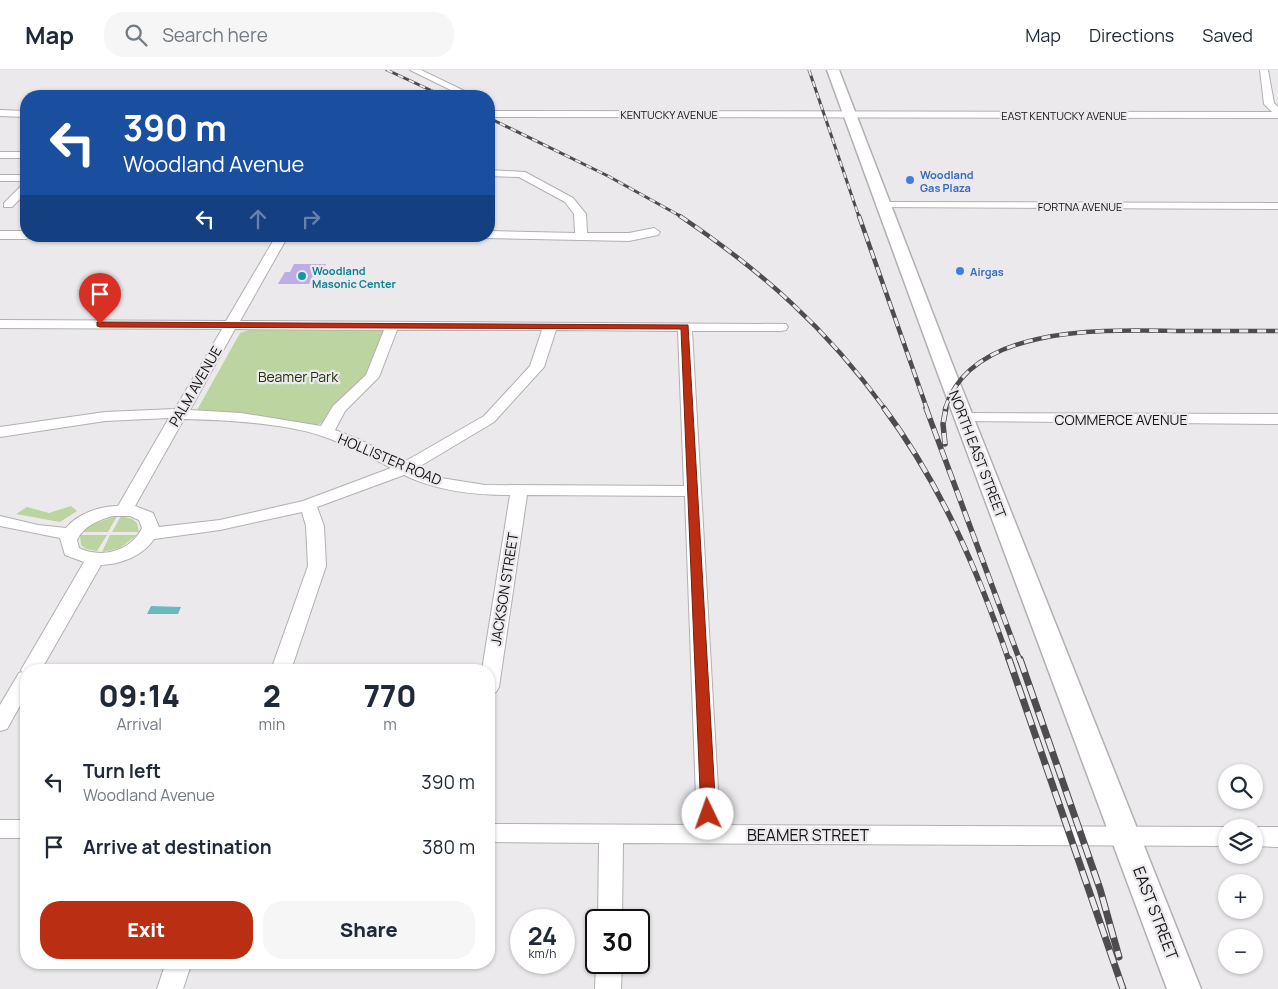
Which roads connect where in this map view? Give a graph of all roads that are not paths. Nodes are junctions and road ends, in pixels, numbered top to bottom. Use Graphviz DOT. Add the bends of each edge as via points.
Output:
graph roads {
  1 [pos="414,70"];
  2 [pos="833,70"];
  3 [pos="1264,70"];
  4 [pos="457,90"];
  5 [pos="495,108"];
  6 [pos="0,113"];
  7 [pos="20,114"];
  8 [pos="495,114"];
  9 [pos="508,114"];
  10 [pos="850,114"];
  11 [pos="1278,114"];
  12 [pos="0,155"];
  13 [pos="20,155"];
  14 [pos="495,173"];
  15 [pos="0,178"];
  16 [pos="20,178"];
  17 [pos="20,194"];
  18 [pos="8,205"];
  19 [pos="882,205"];
  20 [pos="1278,206"];
  21 [pos="654,232"];
  22 [pos="0,235"];
  23 [pos="495,235"];
  24 [pos="20,236"];
  25 [pos="580,237"];
  26 [pos="278,242"];
  27 [pos="0,324"];
  28 [pos="230,324"];
  29 [pos="392,325"];
  30 [pos="550,326"];
  31 [pos="685,327"];
  32 [pos="781,327"];
  33 [pos="180,413"];
  34 [pos="964,418"];
  35 [pos="1278,419"];
  36 [pos="0,432"];
  37 [pos="326,432"];
  38 [pos="404,469"];
  39 [pos="519,490"];
  40 [pos="692,491"];
  41 [pos="308,505"];
  42 [pos="124,510"];
  43 [pos="0,521"];
  44 [pos="70,534"];
  45 [pos="149,534"];
  46 [pos="95,559"];
  47 [pos="34,664"];
  48 [pos="283,664"];
  49 [pos="493,664"];
  50 [pos="20,688"];
  51 [pos="0,723"];
  52 [pos="0,829"];
  53 [pos="20,829"];
  54 [pos="495,833"];
  55 [pos="611,833"];
  56 [pos="709,834"];
  57 [pos="1127,836"];
  58 [pos="1218,837"];
  59 [pos="1263,837"];
  60 [pos="1278,837"];
  61 [pos="610,909"];
  62 [pos="177,969"];
  63 [pos="609,974"];
  64 [pos="170,989"];
  65 [pos="608,989"];
  66 [pos="1184,989"];
  1 -- 4 [label="street"];
  2 -- 10 [label="main road, NORTH EAST STREET"];
  3 -- 11 [label="street" via="1269,104"];
  5 -- 9 [label="street"];
  6 -- 7 [label="street"];
  8 -- 9 [label="street, KENTUCKY AVENUE"];
  9 -- 10 [label="street, KENTUCKY AVENUE"];
  10 -- 11 [label="street, EAST KENTUCKY AVENUE"];
  10 -- 19 [label="main road, NORTH EAST STREET"];
  12 -- 13 [label="street"];
  14 -- 25 [label="street" via="521,174 569,200 580,214"];
  15 -- 16 [label="street"];
  17 -- 18 [label="street"];
  19 -- 20 [label="street, FORTNA AVENUE"];
  19 -- 34 [label="main road, NORTH EAST STREET"];
  21 -- 25 [label="street" via="629,237"];
  22 -- 24 [label="street"];
  23 -- 25 [label="street"];
  26 -- 28 [label="street, PALM AVENUE"];
  27 -- 28 [label="street"];
  28 -- 29 [label="street"];
  28 -- 33 [label="street, PALM AVENUE"];
  29 -- 30 [label="street"];
  29 -- 37 [label="street" via="372,377 338,409"];
  30 -- 31 [label="street"];
  30 -- 38 [label="street" via="537,367 489,419"];
  31 -- 32 [label="street"];
  31 -- 40 [label="street"];
  33 -- 36 [label="street, HOLLISTER ROAD" via="101,416"];
  33 -- 37 [label="street, HOLLISTER ROAD" via="254,419"];
  33 -- 42 [label="street, PALM AVENUE"];
  34 -- 35 [label="street, COMMERCE AVENUE"];
  34 -- 57 [label="main road, NORTH EAST STREET"];
  37 -- 38 [label="street, HOLLISTER ROAD" via="362,446"];
  38 -- 39 [label="street, HOLLISTER ROAD" via="459,486"];
  38 -- 41 [label="street"];
  39 -- 40 [label="street, HOLLISTER ROAD"];
  39 -- 49 [label="street, JACKSON STREET"];
  40 -- 56 [label="street"];
  41 -- 45 [label="street" via="220,525"];
  41 -- 48 [label="street" via="315,526 317,566"];
  42 -- 44 [label="street" via="92,517"];
  42 -- 45 [label="street" via="147,517 151,528"];
  43 -- 44 [label="street"];
  44 -- 46 [label="street" via="68,546 71,551"];
  45 -- 46 [label="street" via="128,552"];
  46 -- 47 [label="street"];
  50 -- 51 [label="street"];
  52 -- 53 [label="street"];
  54 -- 55 [label="street, BEAMER STREET"];
  55 -- 56 [label="street, BEAMER STREET"];
  55 -- 61 [label="street"];
  56 -- 57 [label="street, BEAMER STREET"];
  57 -- 58 [label="street, BEAMER STREET"];
  57 -- 66 [label="main road, EAST STREET"];
  59 -- 60 [label="street"];
  62 -- 64 [label="street"];
  63 -- 65 [label="street"];
}
